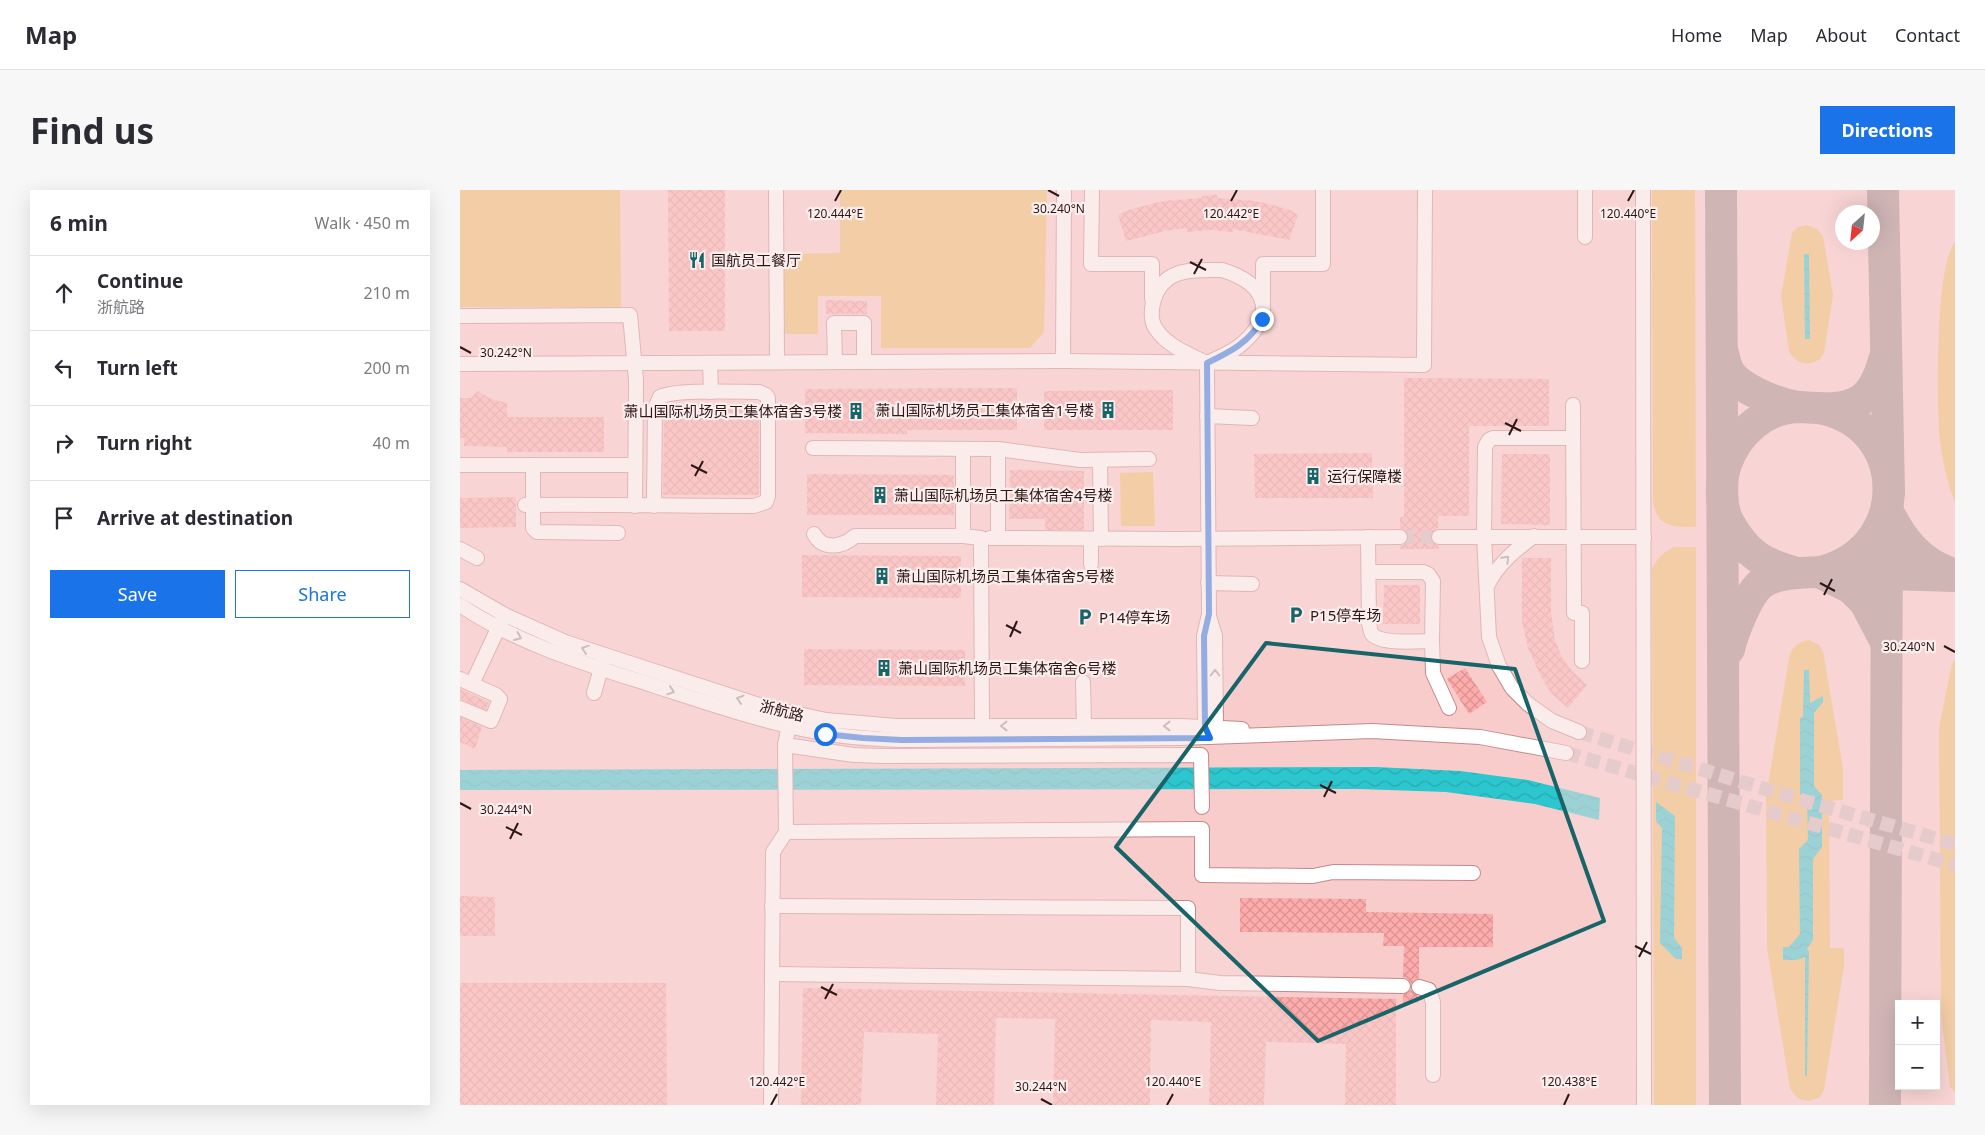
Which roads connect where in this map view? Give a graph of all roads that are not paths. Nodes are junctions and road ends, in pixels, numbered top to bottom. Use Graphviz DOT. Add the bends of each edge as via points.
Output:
graph roads {
  1 [pos="776,190"];
  2 [pos="1064,190"];
  3 [pos="1092,190"];
  4 [pos="1323,190"];
  5 [pos="1425,190"];
  6 [pos="1586,190"];
  7 [pos="1643,190"];
  8 [pos="1585,237"];
  9 [pos="1152,307"];
  10 [pos="1263,309"];
  11 [pos="460,316"];
  12 [pos="1062,361"];
  13 [pos="777,362"];
  14 [pos="835,362"];
  15 [pos="864,362"];
  16 [pos="633,363"];
  17 [pos="710,363"];
  18 [pos="1207,363"];
  19 [pos="460,364"];
  20 [pos="710,392"];
  21 [pos="1573,405"];
  22 [pos="1207,416"];
  23 [pos="1252,418"];
  24 [pos="1573,438"];
  25 [pos="813,448"];
  26 [pos="963,449"];
  27 [pos="998,449"];
  28 [pos="1149,459"];
  29 [pos="1100,460"];
  30 [pos="635,464"];
  31 [pos="460,465"];
  32 [pos="533,465"];
  33 [pos="529,504"];
  34 [pos="635,506"];
  35 [pos="654,506"];
  36 [pos="618,532"];
  37 [pos="814,534"];
  38 [pos="963,536"];
  39 [pos="1484,536"];
  40 [pos="1534,536"];
  41 [pos="1368,537"];
  42 [pos="1400,537"];
  43 [pos="1438,537"];
  44 [pos="1573,537"];
  45 [pos="1644,537"];
  46 [pos="980,538"];
  47 [pos="998,538"];
  48 [pos="1096,539"];
  49 [pos="1208,539"];
  50 [pos="460,549"];
  51 [pos="477,558"];
  52 [pos="1091,564"];
  53 [pos="1369,572"];
  54 [pos="1208,583"];
  55 [pos="1252,584"];
  56 [pos="460,589"];
  57 [pos="1486,589"];
  58 [pos="460,606"];
  59 [pos="502,621"];
  60 [pos="1432,641"];
  61 [pos="1582,661"];
  62 [pos="603,662"];
  63 [pos="466,681"];
  64 [pos="1083,682"];
  65 [pos="594,693"];
  66 [pos="460,708"];
  67 [pos="1449,708"];
  68 [pos="790,720"];
  69 [pos="982,726"];
  70 [pos="1084,726"];
  71 [pos="1210,730"];
  72 [pos="1579,732"];
  73 [pos="786,745"];
  74 [pos="1566,753"];
  75 [pos="1202,807"];
  76 [pos="786,832"];
  77 [pos="1473,872"];
  78 [pos="772,906"];
  79 [pos="772,974"];
  80 [pos="1188,979"];
  81 [pos="1403,986"];
  82 [pos="1419,987"];
  83 [pos="1433,1074"];
  84 [pos="771,1105"];
  85 [pos="1644,1105"];
  1 -- 13 [label="street"];
  2 -- 12 [label="street"];
  3 -- 9 [label="street" via="1091,264 1152,264"];
  4 -- 10 [label="street" via="1323,264 1263,264"];
  5 -- 18 [label="street" via="1424,365"];
  6 -- 8 [label="street"];
  7 -- 45 [label="street"];
  9 -- 10 [label="street" via="1155,293 1171,276 1188,270 1222,270 1239,275 1252,284 1261,296"];
  9 -- 18 [label="street" via="1154,328 1174,346"];
  10 -- 18 [label="street" via="1262,319 1244,343"];
  11 -- 16 [label="street" via="630,315"];
  12 -- 15 [label="street"];
  12 -- 18 [label="street"];
  13 -- 14 [label="street"];
  13 -- 17 [label="street"];
  14 -- 15 [label="street"];
  14 -- 15 [label="street" via="834,323 864,323"];
  16 -- 17 [label="street"];
  16 -- 19 [label="street"];
  16 -- 30 [label="street" via="636,380"];
  17 -- 20 [label="street"];
  18 -- 22 [label="street"];
  20 -- 35 [label="street" via="669,393 660,396 656,403"];
  20 -- 35 [label="street" via="759,392 768,398 766,502 754,506"];
  21 -- 24 [label="street"];
  22 -- 23 [label="street"];
  22 -- 49 [label="street"];
  24 -- 39 [label="street" via="1489,440 1485,447"];
  24 -- 44 [label="street"];
  25 -- 26 [label="street"];
  26 -- 27 [label="street"];
  26 -- 38 [label="street"];
  27 -- 29 [label="street"];
  27 -- 47 [label="street"];
  28 -- 29 [label="street"];
  29 -- 48 [label="street"];
  30 -- 32 [label="street"];
  30 -- 34 [label="street"];
  31 -- 32 [label="street"];
  32 -- 33 [label="street"];
  33 -- 34 [label="street"];
  33 -- 36 [label="street" via="533,528 537,532"];
  34 -- 35 [label="street"];
  37 -- 38 [label="street" via="832,546 855,536"];
  38 -- 46 [label="street"];
  39 -- 40 [label="street"];
  39 -- 43 [label="street"];
  39 -- 57 [label="street"];
  40 -- 44 [label="street"];
  57 -- 40 [label="street, one-way" via="1504,560"];
  41 -- 42 [label="street"];
  41 -- 49 [label="street"];
  41 -- 53 [label="street"];
  44 -- 45 [label="street"];
  44 -- 61 [label="street" via="1574,612 1582,613"];
  45 -- 85 [label="street"];
  46 -- 47 [label="street"];
  46 -- 69 [label="street"];
  47 -- 48 [label="street"];
  48 -- 49 [label="street"];
  48 -- 52 [label="street"];
  49 -- 54 [label="street"];
  50 -- 51 [label="street"];
  53 -- 60 [label="street" via="1371,633 1388,640"];
  53 -- 60 [label="street" via="1428,574 1433,581"];
  54 -- 55 [label="street"];
  54 -- 71 [label="street" via="1209,614 1215,636"];
  56 -- 59 [label="street, 浙航路"];
  57 -- 72 [label="street" via="1489,637 1499,666 1512,688 1552,721"];
  58 -- 59 [label="street, 浙航路"];
  59 -- 62 [label="street, 浙航路" via="550,651"];
  59 -- 63 [label="street"];
  60 -- 67 [label="street" via="1433,673"];
  62 -- 65 [label="street"];
  62 -- 68 [label="street, 浙航路"];
  63 -- 66 [label="street" via="500,699 491,721"];
  64 -- 70 [label="street"];
  68 -- 69 [label="street, 浙航路" via="869,725"];
  68 -- 71 [label="street, 浙航路" via="825,734 883,739"];
  68 -- 73 [label="street"];
  70 -- 69 [label="street, 浙航路, one-way"];
  71 -- 70 [label="street, 浙航路, one-way"];
  71 -- 74 [label="street" via="1290,735 1372,731 1480,737"];
  73 -- 75 [label="street" via="882,756 1201,756"];
  73 -- 76 [label="street"];
  76 -- 77 [label="street" via="1202,829 1202,875"];
  76 -- 78 [label="street" via="773,852"];
  78 -- 79 [label="street"];
  78 -- 80 [label="street" via="1188,908"];
  79 -- 80 [label="street"];
  79 -- 84 [label="street"];
  80 -- 81 [label="street" via="1220,983"];
  82 -- 83 [label="street" via="1428,990 1433,1002"];
}
